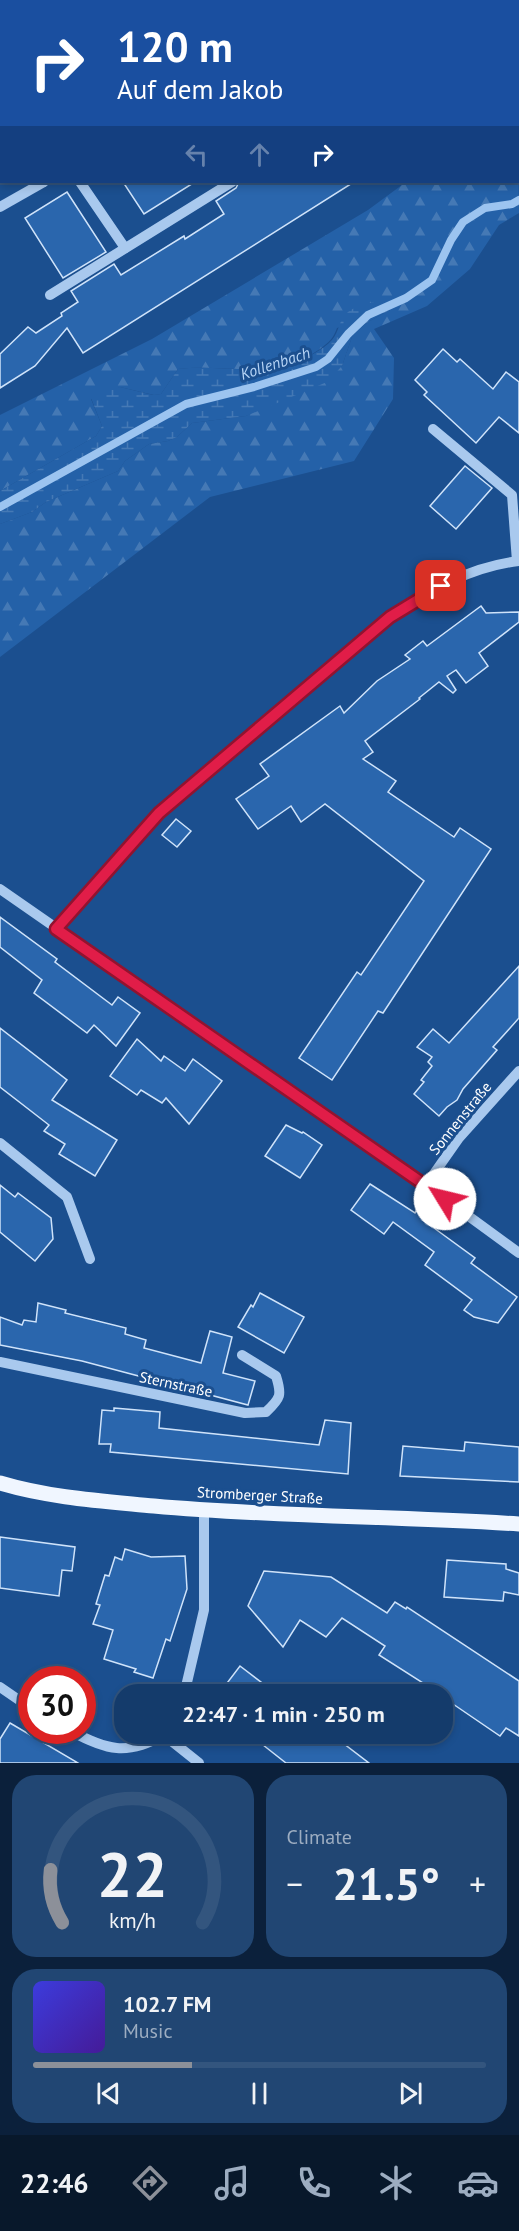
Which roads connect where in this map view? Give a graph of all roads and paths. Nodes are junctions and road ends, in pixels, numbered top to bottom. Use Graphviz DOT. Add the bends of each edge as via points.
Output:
graph roads {
  1 [pos="42,183"];
  2 [pos="81,183"];
  3 [pos="230,183"];
  4 [pos="0,207"];
  5 [pos="125,248"];
  6 [pos="50,295"];
  7 [pos="433,429"];
  8 [pos="518,561"];
  9 [pos="0,889"];
  10 [pos="56,929"];
  11 [pos="519,1071"];
  12 [pos="0,1143"];
  13 [pos="426,1185"];
  14 [pos="519,1253"];
  15 [pos="90,1259"];
  16 [pos="242,1355"];
  17 [pos="0,1362"];
  18 [pos="0,1483"];
  19 [pos="204,1510"];
  20 [pos="519,1524"];
  21 [pos="187,1684"];
  22 [pos="0,1687"];
  23 [pos="18,1699"];
  24 [pos="96,1744"];
  25 [pos="148,1744"];
  26 [pos="175,1744"];
  27 [pos="199,1763"];
  1 -- 4 [label="street"];
  2 -- 5 [label="street"];
  3 -- 5 [label="street"];
  5 -- 6 [label="street"];
  7 -- 8 [label="street" via="512,495"];
  8 -- 10 [label="street" via="471,571 390,617 159,813"];
  9 -- 10 [label="street"];
  10 -- 13 [label="street"];
  11 -- 13 [label="street, Sonnenstraße" via="459,1138"];
  12 -- 15 [label="street" via="67,1197"];
  13 -- 14 [label="street"];
  16 -- 17 [label="street, Sternstraße" via="276,1376 281,1391 277,1402 266,1412 245,1413"];
  18 -- 19 [label="main road, Stromberger Straße" via="85,1500"];
  19 -- 20 [label="main road, Stromberger Straße"];
  19 -- 21 [label="street" via="204,1610"];
  22 -- 23 [label="street"];
  24 -- 25 [label="street" via="130,1749"];
  26 -- 27 [label="street"];
}
